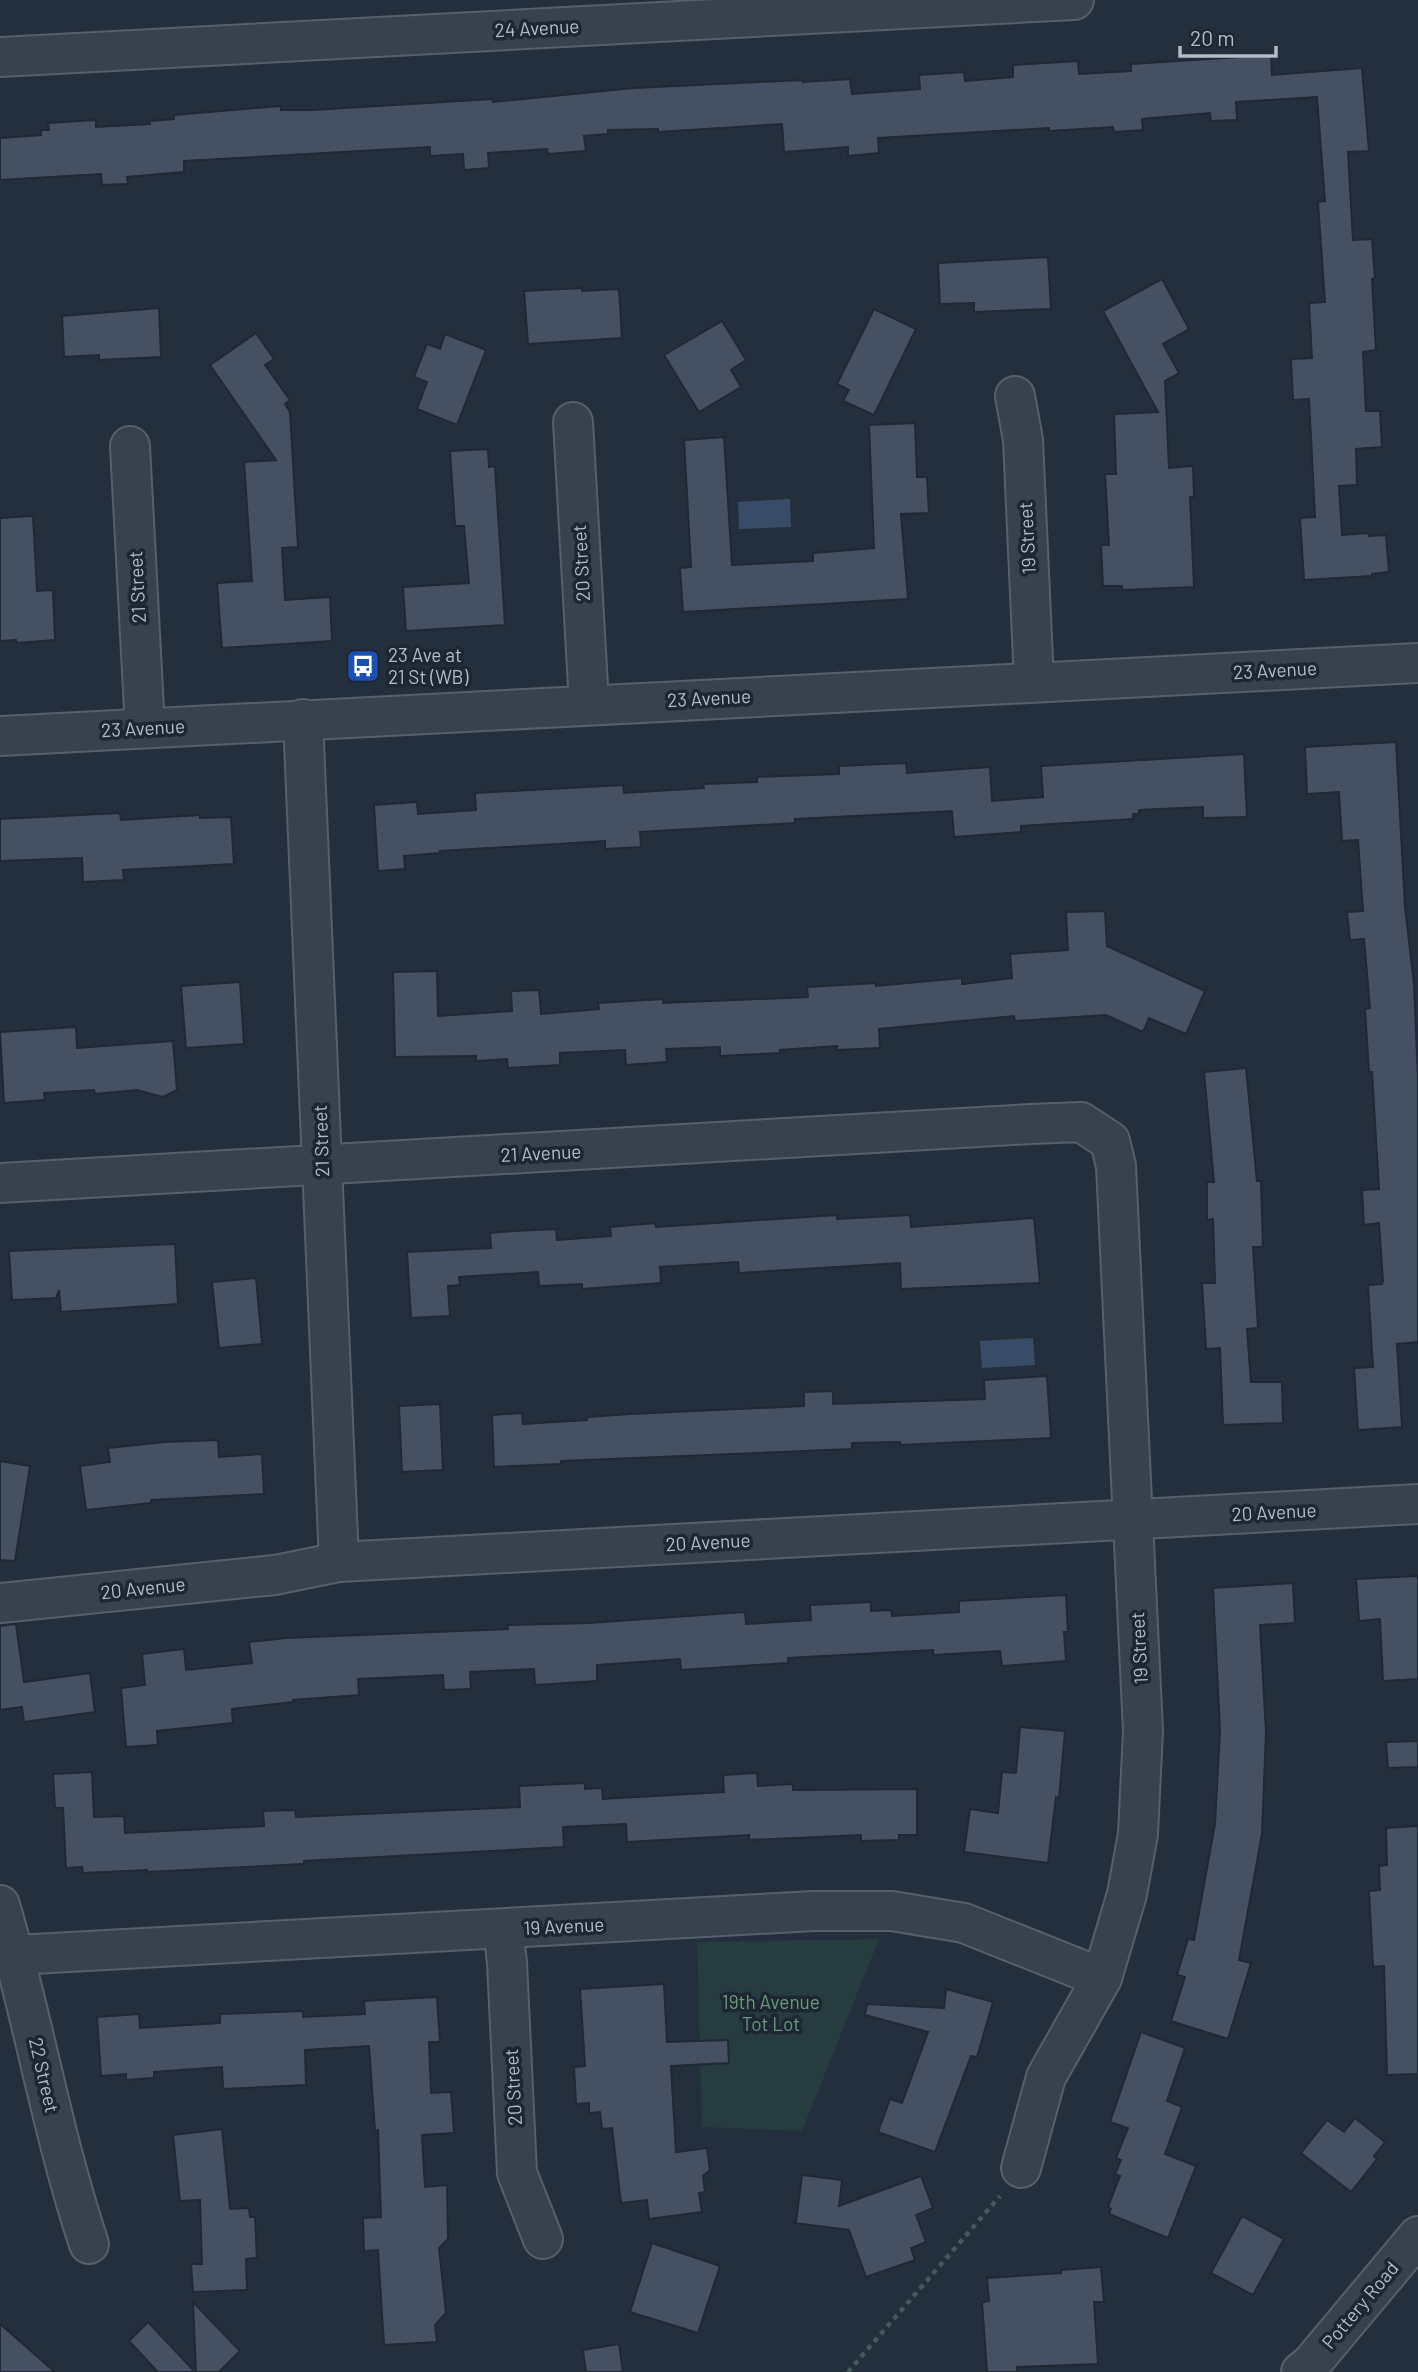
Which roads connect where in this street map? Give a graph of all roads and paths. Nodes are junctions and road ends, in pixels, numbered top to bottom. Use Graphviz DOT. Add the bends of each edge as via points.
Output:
graph roads {
  1 [pos="1074,0"];
  2 [pos="0,57"];
  3 [pos="1015,396"];
  4 [pos="573,422"];
  5 [pos="130,446"];
  6 [pos="1418,663"];
  7 [pos="1034,682"];
  8 [pos="589,704"];
  9 [pos="303,719"];
  10 [pos="145,728"];
  11 [pos="0,736"];
  12 [pos="1081,1122"];
  13 [pos="322,1166"];
  14 [pos="0,1183"];
  15 [pos="1418,1504"];
  16 [pos="1134,1520"];
  17 [pos="339,1562"];
  18 [pos="0,1603"];
  19 [pos="0,1905"];
  20 [pos="503,1929"];
  21 [pos="15,1955"];
  22 [pos="1102,1978"];
  23 [pos="1021,2168"];
  24 [pos="1418,2236"];
  25 [pos="543,2239"];
  26 [pos="89,2244"];
  27 [pos="848,2372"];
  28 [pos="1301,2372"];
  1 -- 2 [label="street, 24 Avenue"];
  3 -- 7 [label="street, 19 Street" via="1023,440"];
  4 -- 8 [label="street, 20 Street"];
  5 -- 10 [label="street, 21 Street"];
  6 -- 7 [label="street, 23 Avenue"];
  7 -- 8 [label="street, 23 Avenue"];
  8 -- 9 [label="street, 23 Avenue"];
  9 -- 10 [label="street, 23 Avenue"];
  9 -- 13 [label="street, 21 Street"];
  10 -- 11 [label="street, 23 Avenue"];
  12 -- 13 [label="street, 21 Avenue"];
  12 -- 16 [label="street, 19 Street" via="1110,1141 1116,1166"];
  13 -- 14 [label="street, 21 Avenue"];
  13 -- 17 [label="street, 21 Street"];
  15 -- 16 [label="street, 20 Avenue"];
  16 -- 17 [label="street, 20 Avenue"];
  16 -- 22 [label="street, 19 Street" via="1143,1776 1127,1894"];
  17 -- 18 [label="street, 20 Avenue" via="275,1575"];
  19 -- 21 [label="street, 22 Street"];
  20 -- 21 [label="street, 19 Avenue"];
  20 -- 22 [label="street, 19 Avenue" via="892,1910 964,1923"];
  20 -- 25 [label="street, 20 Street" via="517,2172"];
  21 -- 26 [label="street, 22 Street" via="71,2190"];
  22 -- 23 [label="street, 19 Street" via="1046,2077"];
  23 -- 27 [label="path" via="985,2216"];
  24 -- 28 [label="street, Pottery Road"];
}
